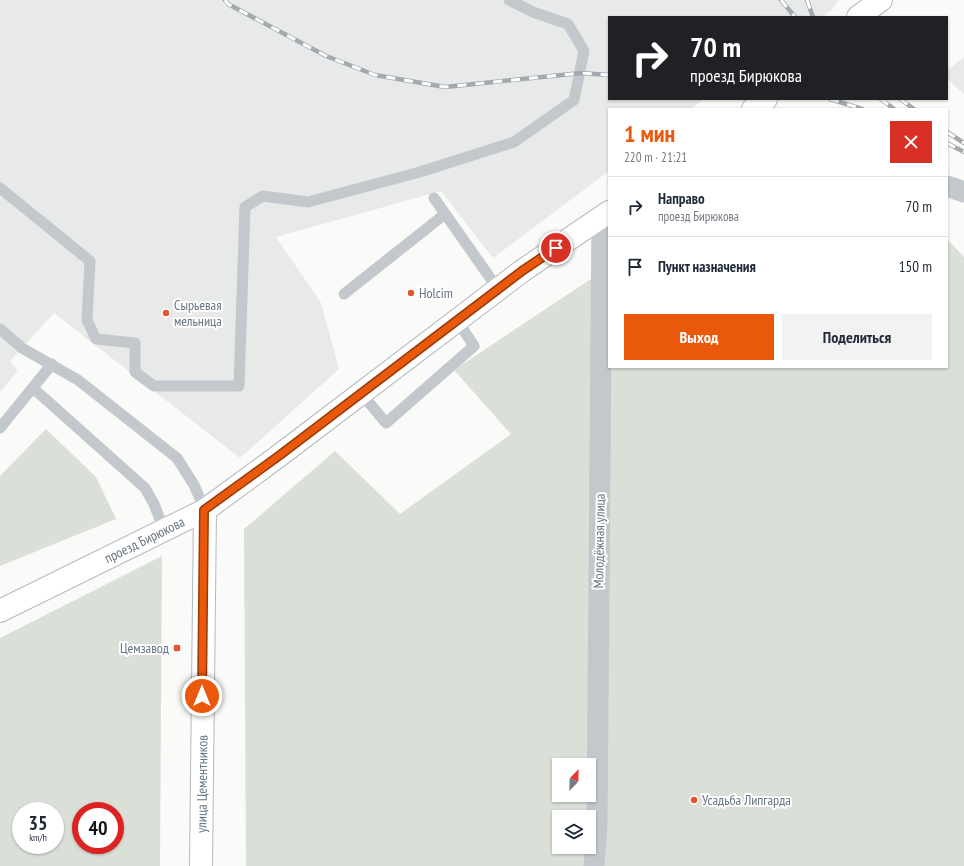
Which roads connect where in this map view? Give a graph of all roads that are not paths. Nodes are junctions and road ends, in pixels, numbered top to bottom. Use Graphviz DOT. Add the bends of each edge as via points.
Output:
graph roads {
  1 [pos="509,0"];
  2 [pos="881,0"];
  3 [pos="859,16"];
  4 [pos="765,100"];
  5 [pos="754,108"];
  6 [pos="948,186"];
  7 [pos="0,188"];
  8 [pos="964,192"];
  9 [pos="434,198"];
  10 [pos="445,214"];
  11 [pos="606,214"];
  12 [pos="498,289"];
  13 [pos="344,294"];
  14 [pos="457,320"];
  15 [pos="0,329"];
  16 [pos="52,364"];
  17 [pos="33,388"];
  18 [pos="361,393"];
  19 [pos="0,428"];
  20 [pos="204,510"];
  21 [pos="164,530"];
  22 [pos="0,611"];
  23 [pos="201,866"];
  24 [pos="594,866"];
  1 -- 7 [label="lane" via="533,12 568,24 584,50 574,100 514,142 420,172 308,202 263,196 245,207 239,386 154,386 135,372 135,343 96,339 87,320 90,262"];
  2 -- 3 [label="street"];
  4 -- 5 [label="street"];
  6 -- 8 [label="street"];
  9 -- 10 [label="lane"];
  10 -- 12 [label="lane"];
  10 -- 13 [label="lane"];
  11 -- 12 [label="street, проезд Бирюкова"];
  11 -- 24 [label="street, Молодёжная улица"];
  12 -- 14 [label="street, проезд Бирюкова"];
  14 -- 18 [label="street, проезд Бирюкова"];
  14 -- 18 [label="lane" via="474,346 386,423"];
  15 -- 16 [label="lane" via="22,348"];
  16 -- 17 [label="lane"];
  16 -- 20 [label="lane" via="78,380 177,458 194,485"];
  17 -- 19 [label="lane"];
  17 -- 21 [label="lane" via="145,488"];
  18 -- 20 [label="street, проезд Бирюкова"];
  20 -- 21 [label="street, проезд Бирюкова"];
  20 -- 23 [label="street, улица Цементников"];
  21 -- 22 [label="street, проезд Бирюкова"];
}
